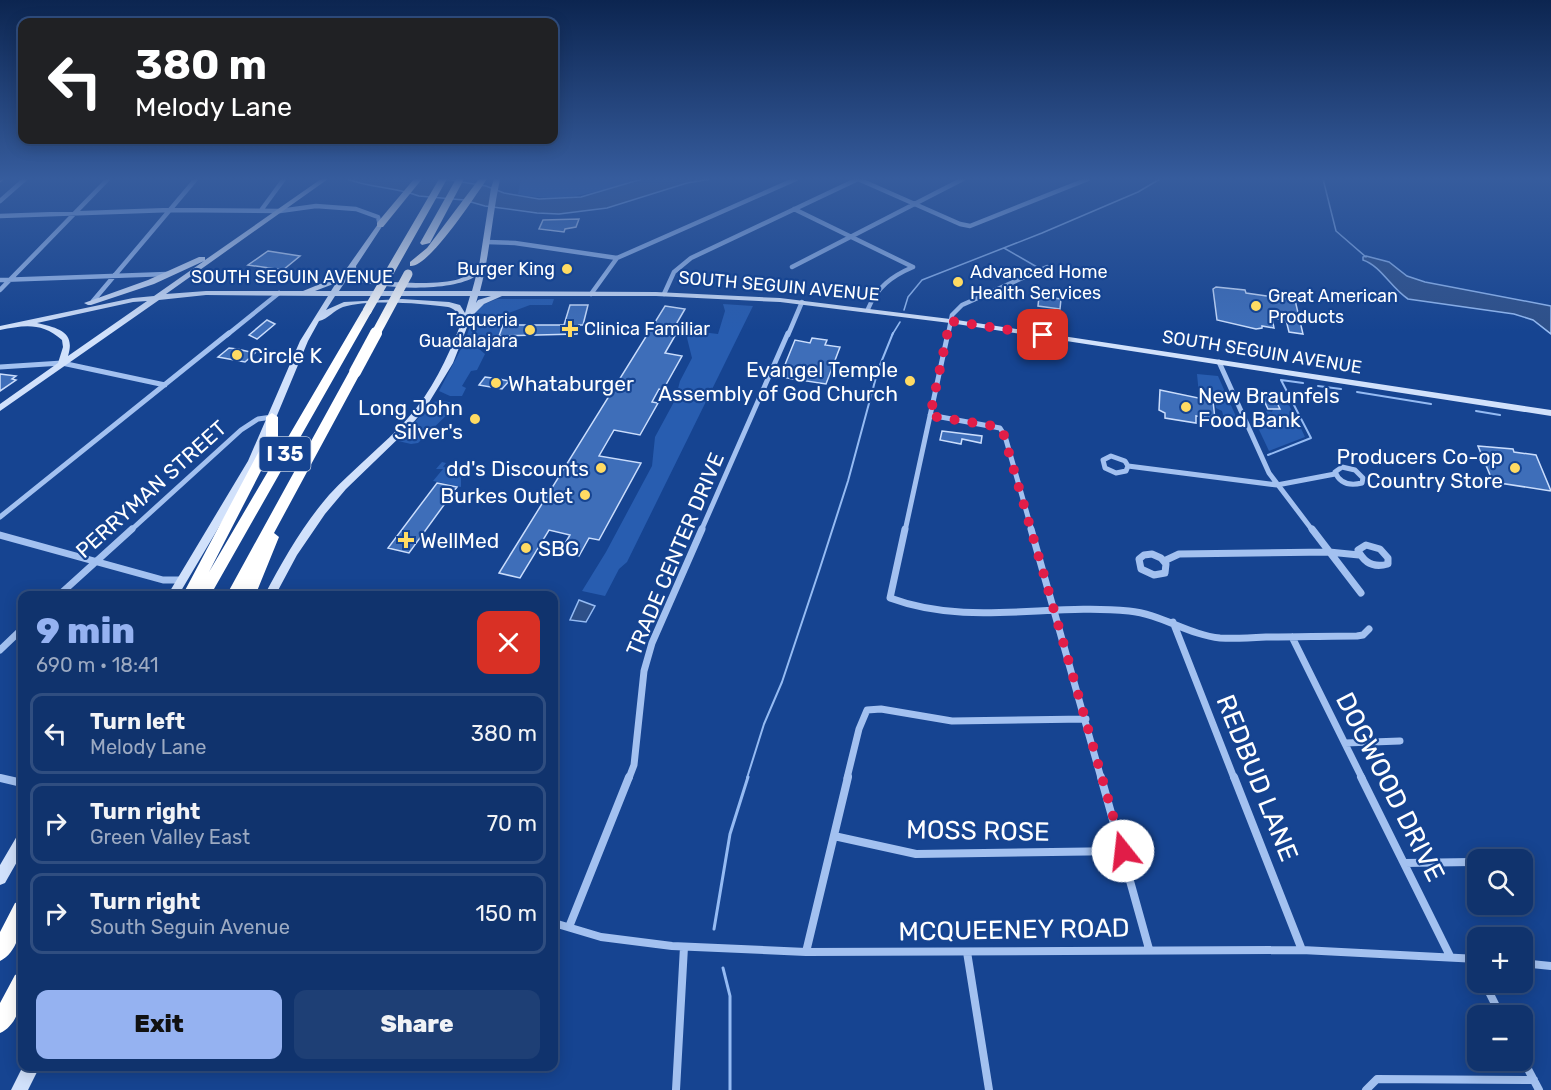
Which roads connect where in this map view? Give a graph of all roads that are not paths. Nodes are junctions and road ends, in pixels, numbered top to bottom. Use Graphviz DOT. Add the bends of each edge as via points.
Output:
graph roads {
  1 [pos="59,230"];
  2 [pos="153,230"];
  3 [pos="253,230"];
  4 [pos="377,230"];
  5 [pos="413,230"];
  6 [pos="432,230"];
  7 [pos="444,230"];
  8 [pos="489,230"];
  9 [pos="681,230"];
  10 [pos="750,230"];
  11 [pos="836,230"];
  12 [pos="865,230"];
  13 [pos="851,237"];
  14 [pos="488,242"];
  15 [pos="229,246"];
  16 [pos="617,258"];
  17 [pos="352,264"];
  18 [pos="792,267"];
  19 [pos="1047,267"];
  20 [pos="482,268"];
  21 [pos="411,269"];
  22 [pos="170,274"];
  23 [pos="345,275"];
  24 [pos="114,276"];
  25 [pos="0,280"];
  26 [pos="10,280"];
  27 [pos="0,290"];
  28 [pos="476,292"];
  29 [pos="279,293"];
  30 [pos="512,293"];
  31 [pos="297,294"];
  32 [pos="332,294"];
  33 [pos="591,294"];
  34 [pos="664,294"];
  35 [pos="157,296"];
  36 [pos="93,301"];
  37 [pos="802,302"];
  38 [pos="868,309"];
  39 [pos="321,310"];
  40 [pos="950,321"];
  41 [pos="27,322"];
  42 [pos="463,325"];
  43 [pos="0,328"];
  44 [pos="311,328"];
  45 [pos="1219,362"];
  46 [pos="62,363"];
  47 [pos="0,367"];
  48 [pos="165,385"];
  49 [pos="0,408"];
  50 [pos="1551,413"];
  51 [pos="930,416"];
  52 [pos="272,417"];
  53 [pos="1128,466"];
  54 [pos="1335,474"];
  55 [pos="1277,485"];
  56 [pos="283,504"];
  57 [pos="0,517"];
  58 [pos="0,535"];
  59 [pos="1329,552"];
  60 [pos="1359,555"];
  61 [pos="96,560"];
  62 [pos="1164,561"];
  63 [pos="181,580"];
  64 [pos="63,591"];
  65 [pos="175,591"];
  66 [pos="192,591"];
  67 [pos="205,591"];
  68 [pos="236,591"];
  69 [pos="250,591"];
  70 [pos="272,591"];
  71 [pos="1361,594"];
  72 [pos="1055,611"];
  73 [pos="1173,622"];
  74 [pos="1369,629"];
  75 [pos="18,632"];
  76 [pos="1292,637"];
  77 [pos="0,650"];
  78 [pos="1086,719"];
  79 [pos="1401,741"];
  80 [pos="1345,743"];
  81 [pos="0,778"];
  82 [pos="18,782"];
  83 [pos="834,836"];
  84 [pos="18,848"];
  85 [pos="1123,851"];
  86 [pos="1467,862"];
  87 [pos="1405,863"];
  88 [pos="0,878"];
  89 [pos="18,917"];
  90 [pos="558,924"];
  91 [pos="568,927"];
  92 [pos="684,947"];
  93 [pos="1149,949"];
  94 [pos="1302,950"];
  95 [pos="0,951"];
  96 [pos="806,952"];
  97 [pos="967,952"];
  98 [pos="1450,956"];
  99 [pos="1467,959"];
  100 [pos="1533,964"];
  101 [pos="1551,966"];
  102 [pos="18,989"];
  103 [pos="0,1023"];
  104 [pos="30,1071"];
  105 [pos="1529,1071"];
  106 [pos="1534,1080"];
  107 [pos="1366,1089"];
  108 [pos="20,1090"];
  109 [pos="676,1090"];
  110 [pos="989,1090"];
  111 [pos="1539,1090"];
  1 -- 26 [label="street"];
  2 -- 24 [label="street"];
  3 -- 15 [label="main road"];
  4 -- 17 [label="main road"];
  5 -- 67 [label="highway, I 35, bridge"];
  6 -- 21 [label="highway, I 35"];
  7 -- 21 [label="highway"];
  8 -- 14 [label="main road"];
  9 -- 16 [label="street"];
  10 -- 34 [label="street" via="687,260 673,274"];
  11 -- 13 [label="street"];
  12 -- 13 [label="street"];
  13 -- 18 [label="street"];
  13 -- 38 [label="street" via="913,267 882,285"];
  14 -- 16 [label="street"];
  14 -- 20 [label="main road"];
  15 -- 22 [label="main road"];
  15 -- 35 [label="main road"];
  16 -- 33 [label="street"];
  17 -- 20 [label="main road" via="353,277 371,282 452,282 470,277"];
  17 -- 23 [label="main road"];
  19 -- 40 [label="street" via="958,307"];
  20 -- 28 [label="main road"];
  20 -- 30 [label="main road" via="485,286"];
  21 -- 56 [label="highway, I 35, bridge"];
  22 -- 24 [label="street"];
  22 -- 36 [label="main road"];
  23 -- 31 [label="main road"];
  23 -- 32 [label="main road"];
  24 -- 26 [label="street"];
  24 -- 36 [label="street"];
  25 -- 26 [label="street"];
  26 -- 27 [label="street"];
  28 -- 30 [label="main road, SOUTH SEGUIN AVENUE"];
  28 -- 32 [label="main road, SOUTH SEGUIN AVENUE"];
  28 -- 42 [label="main road"];
  29 -- 31 [label="main road, SOUTH SEGUIN AVENUE"];
  29 -- 35 [label="main road, SOUTH SEGUIN AVENUE"];
  29 -- 48 [label="street"];
  30 -- 33 [label="main road, SOUTH SEGUIN AVENUE"];
  30 -- 42 [label="main road" via="481,302"];
  31 -- 32 [label="main road, SOUTH SEGUIN AVENUE"];
  31 -- 39 [label="main road" via="316,301"];
  32 -- 39 [label="main road"];
  33 -- 34 [label="main road, SOUTH SEGUIN AVENUE"];
  34 -- 37 [label="main road, SOUTH SEGUIN AVENUE"];
  35 -- 41 [label="main road, SOUTH SEGUIN AVENUE"];
  35 -- 46 [label="main road"];
  36 -- 41 [label="main road"];
  37 -- 38 [label="main road, SOUTH SEGUIN AVENUE"];
  37 -- 91 [label="street, TRADE CENTER DRIVE" via="652,642 644,671 638,747 631,777"];
  38 -- 40 [label="main road, SOUTH SEGUIN AVENUE"];
  39 -- 44 [label="main road"];
  40 -- 45 [label="main road, SOUTH SEGUIN AVENUE"];
  40 -- 51 [label="street"];
  41 -- 43 [label="main road, SOUTH SEGUIN AVENUE"];
  41 -- 46 [label="main road" via="62,335 67,347"];
  42 -- 44 [label="main road" via="460,311 449,304 365,302 331,310"];
  42 -- 70 [label="main road" via="430,396 313,522"];
  44 -- 52 [label="main road"];
  45 -- 50 [label="main road, SOUTH SEGUIN AVENUE"];
  45 -- 55 [label="street"];
  46 -- 47 [label="street"];
  46 -- 48 [label="street"];
  46 -- 49 [label="main road"];
  48 -- 57 [label="street"];
  51 -- 72 [label="street" via="994,426 1003,432"];
  51 -- 72 [label="street" via="891,599 918,608 951,612"];
  52 -- 61 [label="street, PERRYMAN STREET" via="258,419 241,430"];
  52 -- 63 [label="main road" via="243,479"];
  52 -- 66 [label="highway" via="272,438 255,476"];
  53 -- 55 [label="street"];
  54 -- 54 [label="street" via="1347,484 1363,481 1351,468 1339,468"];
  54 -- 55 [label="street"];
  55 -- 59 [label="street"];
  56 -- 68 [label="highway, I 35"];
  56 -- 69 [label="highway"];
  58 -- 61 [label="street"];
  59 -- 60 [label="street"];
  59 -- 62 [label="street" via="1179,554"];
  59 -- 71 [label="street"];
  60 -- 60 [label="street" via="1377,566 1389,561 1384,551 1370,545 1360,548"];
  61 -- 63 [label="street" via="163,580"];
  61 -- 64 [label="street, PERRYMAN STREET"];
  62 -- 62 [label="street" via="1148,554 1138,562 1145,572 1158,575 1167,570"];
  63 -- 65 [label="main road"];
  72 -- 73 [label="street" via="1128,611"];
  72 -- 78 [label="street"];
  73 -- 76 [label="street" via="1216,637"];
  73 -- 94 [label="street, REDBUD LANE"];
  74 -- 76 [label="street" via="1357,636"];
  75 -- 77 [label="street"];
  76 -- 80 [label="street, DOGWOOD DRIVE"];
  78 -- 83 [label="street" via="952,721 867,710"];
  78 -- 85 [label="street"];
  79 -- 80 [label="street"];
  80 -- 87 [label="street, DOGWOOD DRIVE"];
  81 -- 82 [label="street"];
  83 -- 85 [label="street, MOSS ROSE" via="916,854"];
  83 -- 96 [label="street"];
  84 -- 88 [label="main road"];
  85 -- 93 [label="street"];
  86 -- 87 [label="street"];
  87 -- 98 [label="street, DOGWOOD DRIVE"];
  89 -- 95 [label="highway"];
  90 -- 91 [label="street, MCQUEENEY ROAD"];
  91 -- 92 [label="street, MCQUEENEY ROAD" via="601,937"];
  92 -- 96 [label="street, MCQUEENEY ROAD"];
  92 -- 109 [label="street"];
  93 -- 94 [label="street, MCQUEENEY ROAD"];
  93 -- 97 [label="street, MCQUEENEY ROAD"];
  94 -- 98 [label="street, MCQUEENEY ROAD"];
  96 -- 97 [label="street, MCQUEENEY ROAD"];
  97 -- 110 [label="street"];
  98 -- 99 [label="street, MCQUEENEY ROAD"];
  100 -- 101 [label="street"];
  102 -- 103 [label="highway"];
  104 -- 108 [label="main road"];
  105 -- 106 [label="street"];
  106 -- 107 [label="street" via="1377,1079"];
  106 -- 111 [label="street"];
}
